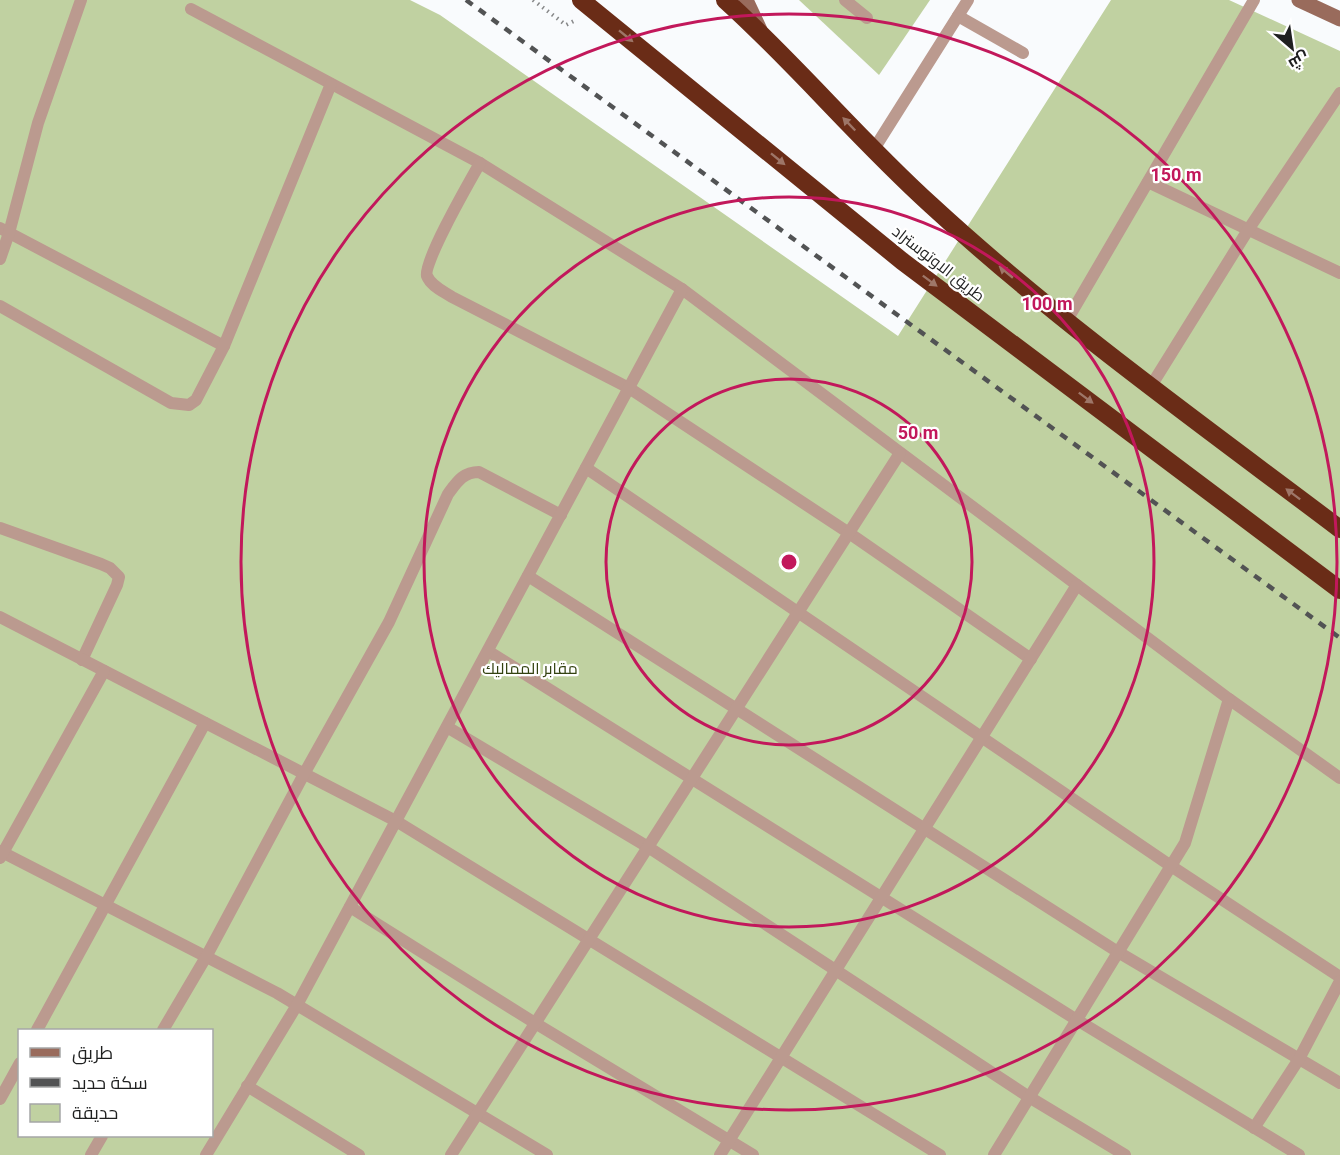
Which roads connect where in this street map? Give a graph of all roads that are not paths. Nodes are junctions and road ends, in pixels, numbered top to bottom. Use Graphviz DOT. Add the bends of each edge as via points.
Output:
graph roads {
  1 [pos="81,0"];
  2 [pos="725,0"];
  3 [pos="746,0"];
  4 [pos="845,0"];
  5 [pos="968,0"];
  6 [pos="1254,0"];
  7 [pos="1299,0"];
  8 [pos="588,3"];
  9 [pos="191,9"];
  10 [pos="958,16"];
  11 [pos="867,18"];
  12 [pos="1340,19"];
  13 [pos="762,33"];
  14 [pos="1023,53"];
  15 [pos="331,84"];
  16 [pos="1340,93"];
  17 [pos="874,149"];
  18 [pos="480,163"];
  19 [pos="1148,182"];
  20 [pos="1248,230"];
  21 [pos="5,231"];
  22 [pos="0,259"];
  23 [pos="1340,273"];
  24 [pos="682,290"];
  25 [pos="0,306"];
  26 [pos="1066,322"];
  27 [pos="224,346"];
  28 [pos="1151,386"];
  29 [pos="629,388"];
  30 [pos="900,453"];
  31 [pos="586,468"];
  32 [pos="561,515"];
  33 [pos="0,528"];
  34 [pos="1340,529"];
  35 [pos="849,534"];
  36 [pos="528,576"];
  37 [pos="1077,585"];
  38 [pos="1340,590"];
  39 [pos="798,613"];
  40 [pos="2,622"];
  41 [pos="488,651"];
  42 [pos="1031,659"];
  43 [pos="82,660"];
  44 [pos="104,671"];
  45 [pos="1229,699"];
  46 [pos="736,709"];
  47 [pos="205,723"];
  48 [pos="447,727"];
  49 [pos="982,738"];
  50 [pos="304,774"];
  51 [pos="1340,778"];
  52 [pos="692,779"];
  53 [pos="396,821"];
  54 [pos="924,829"];
  55 [pos="648,847"];
  56 [pos="1,854"];
  57 [pos="1171,866"];
  58 [pos="882,898"];
  59 [pos="106,906"];
  60 [pos="350,907"];
  61 [pos="589,940"];
  62 [pos="1118,952"];
  63 [pos="206,957"];
  64 [pos="836,970"];
  65 [pos="1340,977"];
  66 [pos="1340,981"];
  67 [pos="297,1005"];
  68 [pos="1077,1020"];
  69 [pos="535,1023"];
  70 [pos="39,1029"];
  71 [pos="164,1029"];
  72 [pos="781,1058"];
  73 [pos="1299,1059"];
  74 [pos="18,1067"];
  75 [pos="1340,1083"];
  76 [pos="247,1086"];
  77 [pos="1029,1097"];
  78 [pos="0,1099"];
  79 [pos="477,1114"];
  80 [pos="1254,1128"];
  81 [pos="101,1137"];
  82 [pos="729,1142"];
  83 [pos="91,1155"];
  84 [pos="206,1155"];
  85 [pos="359,1155"];
  86 [pos="451,1155"];
  87 [pos="547,1155"];
  88 [pos="720,1155"];
  89 [pos="753,1155"];
  90 [pos="940,1155"];
  91 [pos="994,1155"];
  92 [pos="1125,1155"];
  93 [pos="1299,1155"];
  1 -- 21 [label="lane"];
  2 -- 13 [label="highway, طريق الاوتوستراد"];
  3 -- 13 [label="street"];
  4 -- 11 [label="lane"];
  5 -- 10 [label="lane"];
  6 -- 19 [label="lane"];
  7 -- 12 [label="street"];
  8 -- 38 [label="highway, طريق الاوتوستراد, one-way" via="902,261"];
  9 -- 15 [label="lane"];
  10 -- 14 [label="lane"];
  10 -- 17 [label="lane"];
  17 -- 13 [label="highway, طريق الاوتوستراد, one-way"];
  15 -- 18 [label="lane"];
  15 -- 27 [label="lane"];
  16 -- 20 [label="lane"];
  26 -- 17 [label="highway, طريق الاوتوستراد, one-way" via="929,204"];
  18 -- 24 [label="lane"];
  18 -- 29 [label="lane" via="439,240 427,276 452,297"];
  19 -- 20 [label="lane"];
  19 -- 26 [label="lane"];
  20 -- 23 [label="lane"];
  20 -- 28 [label="lane"];
  21 -- 22 [label="lane"];
  21 -- 27 [label="lane"];
  24 -- 29 [label="lane"];
  24 -- 30 [label="lane"];
  25 -- 27 [label="lane" via="182,406 196,400"];
  26 -- 28 [label="highway, طريق الاوتوستراد"];
  34 -- 28 [label="highway, طريق الاوتوستراد, one-way"];
  29 -- 31 [label="lane"];
  29 -- 35 [label="lane"];
  30 -- 35 [label="lane"];
  30 -- 37 [label="lane"];
  31 -- 32 [label="lane"];
  31 -- 39 [label="lane"];
  32 -- 36 [label="lane"];
  32 -- 50 [label="lane" via="479,472 464,475 448,494 389,622"];
  33 -- 43 [label="lane" via="101,564 119,578"];
  35 -- 39 [label="lane"];
  35 -- 42 [label="lane"];
  36 -- 41 [label="lane"];
  36 -- 46 [label="lane"];
  37 -- 42 [label="lane"];
  37 -- 45 [label="lane"];
  39 -- 46 [label="lane"];
  39 -- 49 [label="lane"];
  40 -- 43 [label="lane"];
  41 -- 48 [label="lane"];
  41 -- 52 [label="lane"];
  42 -- 49 [label="lane"];
  43 -- 44 [label="lane"];
  44 -- 47 [label="lane"];
  44 -- 56 [label="lane"];
  45 -- 51 [label="lane"];
  45 -- 57 [label="lane" via="1185,843"];
  46 -- 52 [label="lane"];
  46 -- 54 [label="lane"];
  47 -- 50 [label="lane"];
  47 -- 59 [label="lane"];
  48 -- 53 [label="lane"];
  48 -- 55 [label="lane"];
  49 -- 54 [label="lane"];
  49 -- 57 [label="lane"];
  50 -- 53 [label="lane"];
  50 -- 63 [label="lane"];
  52 -- 55 [label="lane"];
  52 -- 58 [label="lane"];
  53 -- 60 [label="lane"];
  53 -- 61 [label="lane"];
  54 -- 58 [label="lane"];
  54 -- 62 [label="lane"];
  55 -- 61 [label="lane"];
  55 -- 64 [label="lane"];
  56 -- 59 [label="lane"];
  57 -- 62 [label="lane"];
  57 -- 65 [label="lane"];
  58 -- 64 [label="lane"];
  58 -- 68 [label="lane"];
  59 -- 63 [label="lane"];
  59 -- 70 [label="lane"];
  60 -- 67 [label="lane"];
  60 -- 69 [label="lane"];
  61 -- 69 [label="lane"];
  61 -- 72 [label="lane"];
  62 -- 68 [label="lane"];
  62 -- 73 [label="lane"];
  63 -- 67 [label="lane"];
  63 -- 71 [label="lane"];
  64 -- 72 [label="lane"];
  64 -- 77 [label="lane"];
  66 -- 73 [label="lane"];
  67 -- 76 [label="lane"];
  67 -- 79 [label="lane"];
  68 -- 77 [label="lane"];
  68 -- 80 [label="lane"];
  69 -- 79 [label="lane"];
  69 -- 82 [label="lane"];
  72 -- 82 [label="lane"];
  72 -- 90 [label="lane"];
  73 -- 75 [label="lane"];
  73 -- 80 [label="lane"];
  74 -- 78 [label="lane"];
  76 -- 84 [label="lane"];
  76 -- 85 [label="lane"];
  77 -- 91 [label="lane"];
  77 -- 92 [label="lane"];
  79 -- 86 [label="lane"];
  79 -- 87 [label="lane"];
  80 -- 93 [label="lane"];
  81 -- 83 [label="lane"];
  82 -- 88 [label="lane"];
  82 -- 89 [label="lane"];
}
